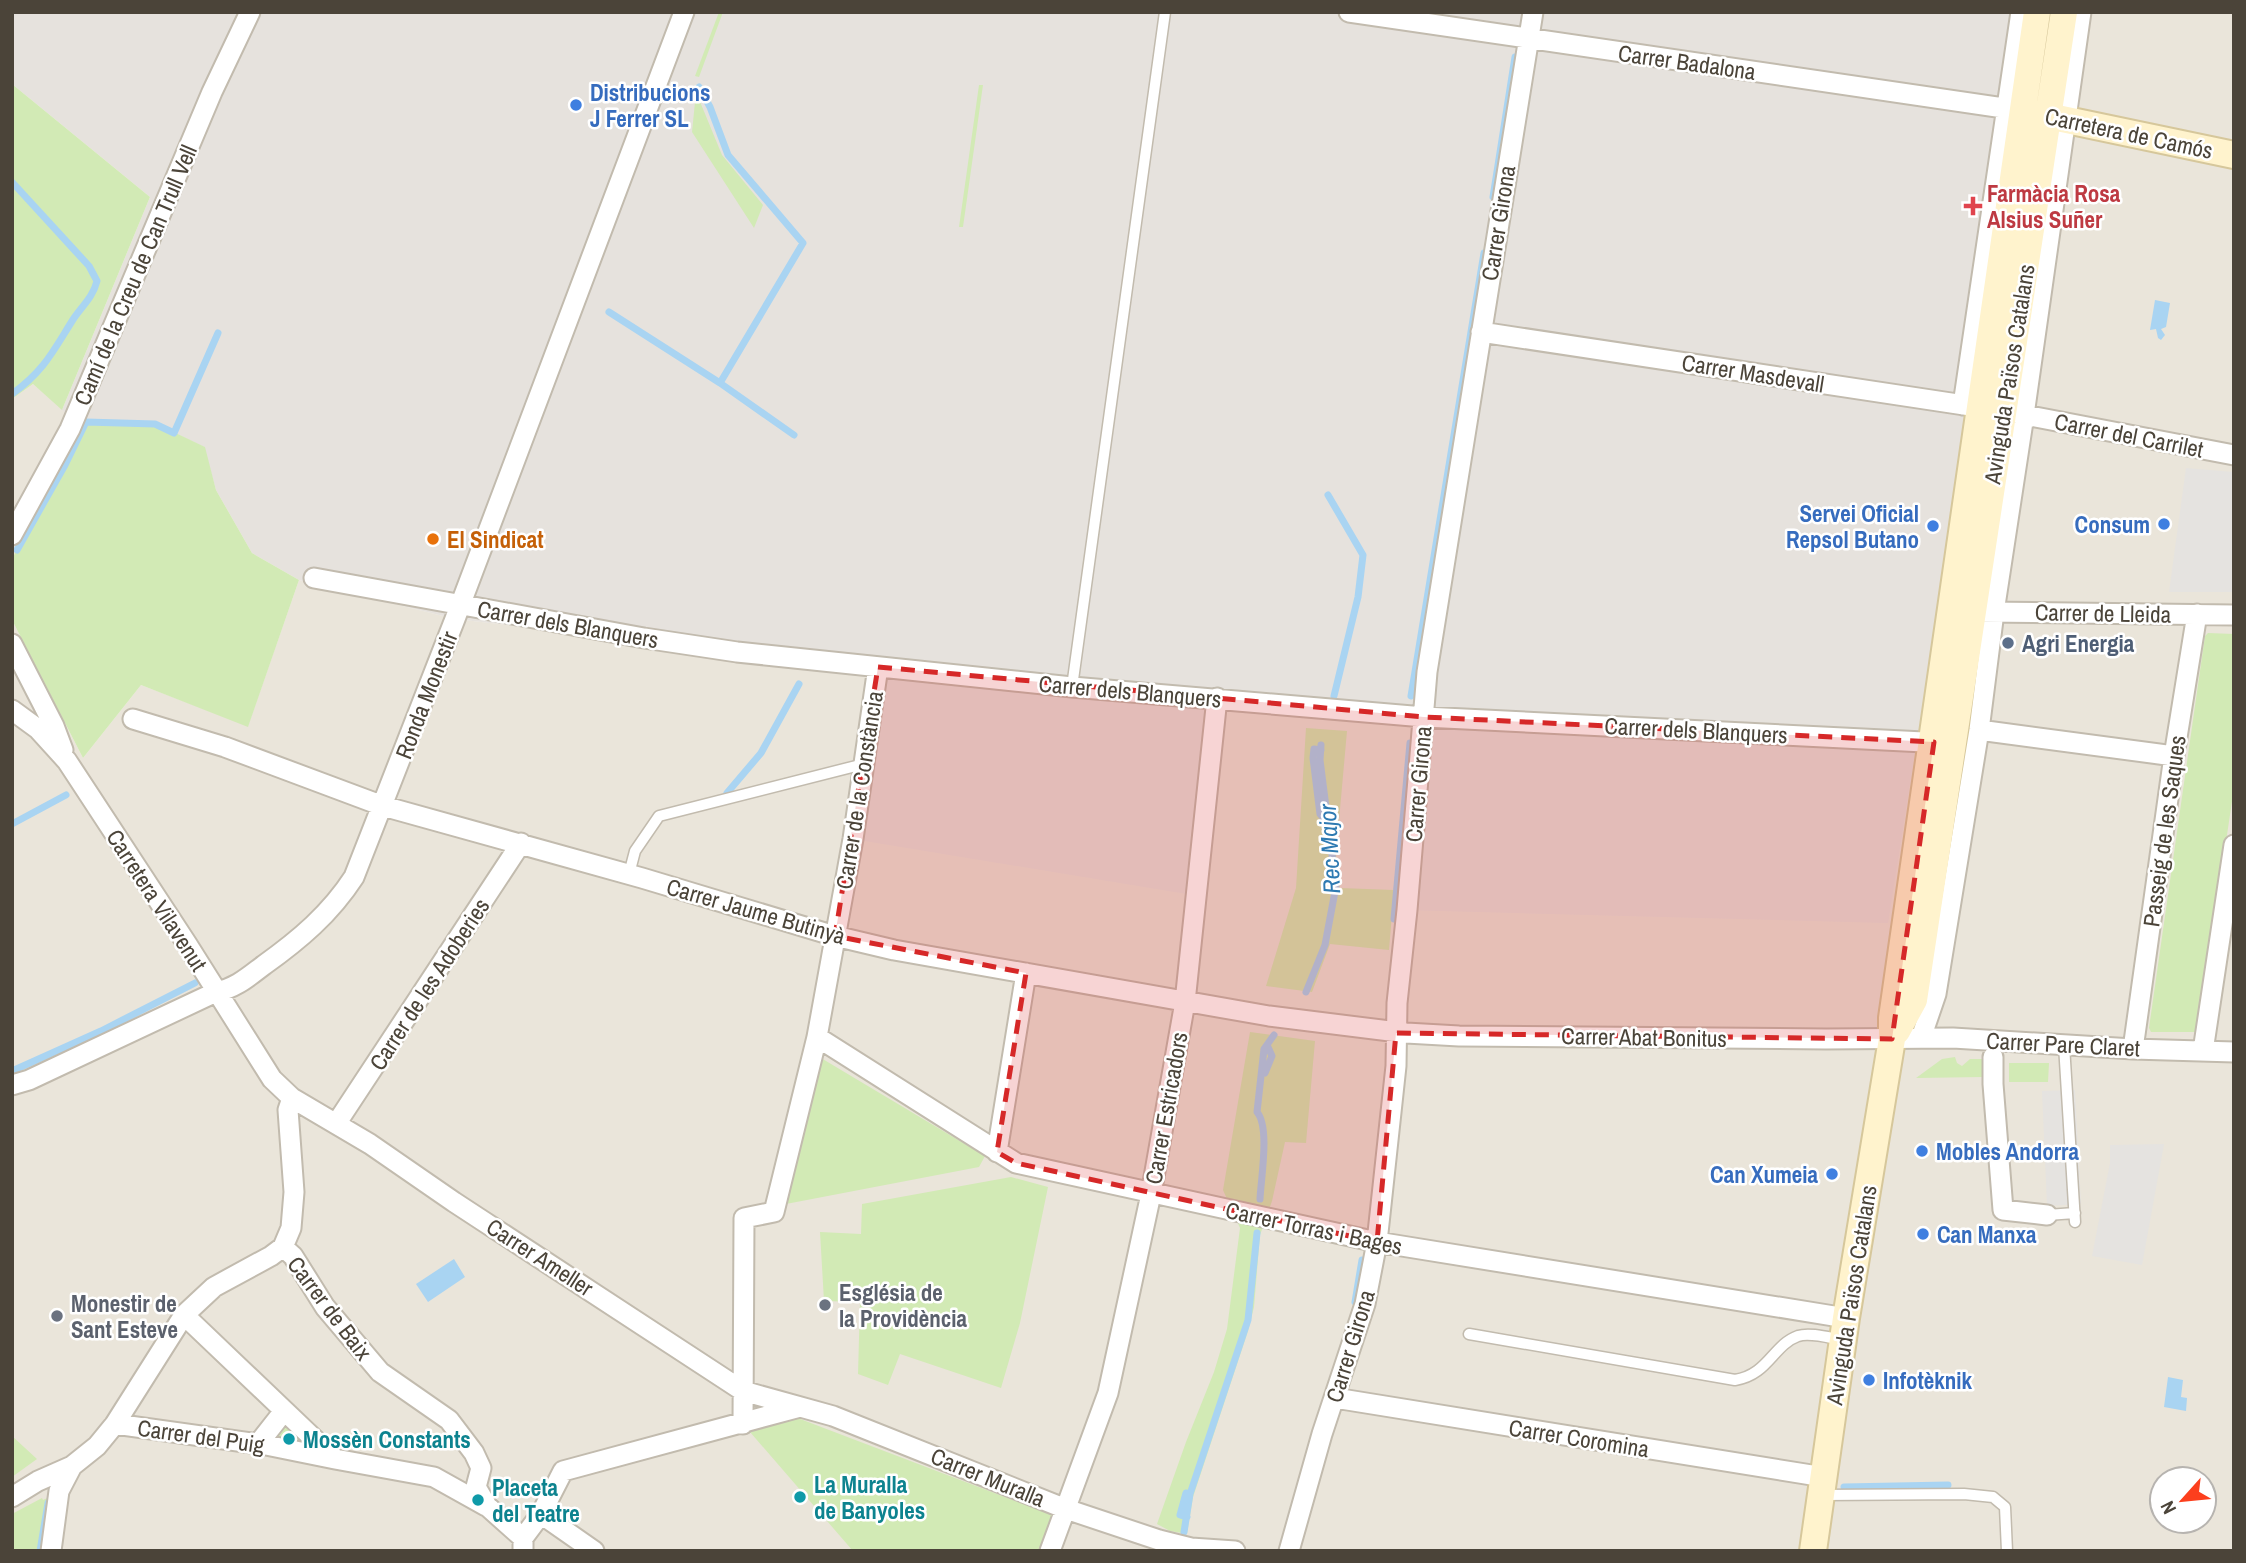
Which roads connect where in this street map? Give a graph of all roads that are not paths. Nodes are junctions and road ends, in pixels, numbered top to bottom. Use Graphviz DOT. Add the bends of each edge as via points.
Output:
graph roads {
  1 [pos="250,12"];
  2 [pos="684,12"];
  3 [pos="1166,12"];
  4 [pos="1349,12"];
  5 [pos="1533,12"];
  6 [pos="2021,12"];
  7 [pos="2037,12"];
  8 [pos="2064,12"];
  9 [pos="2081,12"];
  10 [pos="1528,39"];
  11 [pos="2035,114"];
  12 [pos="2234,155"];
  13 [pos="1481,332"];
  14 [pos="1993,410"];
  15 [pos="2234,455"];
  16 [pos="1962,534"];
  17 [pos="12,535"];
  18 [pos="314,578"];
  19 [pos="460,604"];
  20 [pos="1983,612"];
  21 [pos="2197,614"];
  22 [pos="2234,615"];
  23 [pos="12,644"];
  24 [pos="878,667"];
  25 [pos="1072,687"];
  26 [pos="1216,698"];
  27 [pos="12,710"];
  28 [pos="1424,716"];
  29 [pos="132,719"];
  30 [pos="1979,730"];
  31 [pos="1943,743"];
  32 [pos="2174,756"];
  33 [pos="67,761"];
  34 [pos="864,764"];
  35 [pos="383,806"];
  36 [pos="1919,833"];
  37 [pos="521,844"];
  38 [pos="2234,845"];
  39 [pos="629,874"];
  40 [pos="835,936"];
  41 [pos="1026,974"];
  42 [pos="216,992"];
  43 [pos="1185,1002"];
  44 [pos="1911,1006"];
  45 [pos="1396,1031"];
  46 [pos="817,1037"];
  47 [pos="1921,1038"];
  48 [pos="1892,1039"];
  49 [pos="2064,1045"];
  50 [pos="2133,1049"];
  51 [pos="2203,1051"];
  52 [pos="2234,1052"];
  53 [pos="1993,1057"];
  54 [pos="12,1085"];
  55 [pos="292,1098"];
  56 [pos="336,1124"];
  57 [pos="996,1152"];
  58 [pos="1151,1194"];
  59 [pos="2047,1215"];
  60 [pos="1377,1242"];
  61 [pos="283,1247"];
  62 [pos="184,1315"];
  63 [pos="1845,1329"];
  64 [pos="1469,1334"];
  65 [pos="743,1391"];
  66 [pos="1335,1398"];
  67 [pos="800,1407"];
  68 [pos="284,1411"];
  69 [pos="743,1423"];
  70 [pos="115,1424"];
  71 [pos="258,1444"];
  72 [pos="335,1459"];
  73 [pos="72,1466"];
  74 [pos="1822,1486"];
  75 [pos="12,1497"];
  76 [pos="486,1506"];
  77 [pos="1066,1509"];
  78 [pos="541,1514"];
  79 [pos="523,1544"];
  80 [pos="51,1551"];
  81 [pos="594,1551"];
  82 [pos="1050,1551"];
  83 [pos="1235,1551"];
  84 [pos="1289,1551"];
  85 [pos="1813,1551"];
  86 [pos="2007,1551"];
  1 -- 17 [label="street, Camí de la Creu de Can Trull Vell" via="70,429"];
  2 -- 19 [label="street, Ronda Monestir"];
  3 -- 25 [label="lane"];
  4 -- 10 [label="street, Carrer Badalona"];
  5 -- 10 [label="street, Carrer Girona"];
  6 -- 11 [label="street, Avinguda Països Catalans"];
  7 -- 11 [label="main road, Avinguda Països Catalans"];
  8 -- 11 [label="main road, Avinguda Països Catalans"];
  9 -- 11 [label="street"];
  10 -- 11 [label="street, Carrer Badalona"];
  10 -- 13 [label="street, Carrer Girona"];
  11 -- 12 [label="main road, Carretera de Camós"];
  11 -- 14 [label="main road, Avinguda Països Catalans"];
  11 -- 14 [label="street"];
  13 -- 14 [label="street, Carrer Masdevall"];
  13 -- 28 [label="street, Carrer Girona"];
  14 -- 15 [label="street, Carrer del Carrilet"];
  14 -- 16 [label="main road, Avinguda Països Catalans"];
  14 -- 20 [label="main road, Avinguda Països Catalans"];
  16 -- 20 [label="street, Avinguda Països Catalans" via="1969,549 1964,594"];
  16 -- 31 [label="main road, Avinguda Països Catalans"];
  18 -- 19 [label="street, Carrer dels Blanquers"];
  19 -- 24 [label="street, Carrer dels Blanquers" via="644,638"];
  19 -- 35 [label="street, Ronda Monestir"];
  20 -- 21 [label="street, Carrer de Lleida"];
  20 -- 30 [label="street"];
  20 -- 31 [label="main road, Avinguda Països Catalans"];
  21 -- 22 [label="street, Carrer de Lleida"];
  21 -- 32 [label="street, Passeig de les Saques"];
  23 -- 33 [label="street"];
  24 -- 25 [label="street, Carrer dels Blanquers"];
  24 -- 34 [label="street, Carrer de la Constància"];
  25 -- 26 [label="street, Carrer dels Blanquers"];
  26 -- 28 [label="street, Carrer dels Blanquers"];
  26 -- 43 [label="street, Carrer Estricadors"];
  27 -- 33 [label="street, Carretera Vilavenut" via="38,729"];
  28 -- 31 [label="street, Carrer dels Blanquers"];
  28 -- 45 [label="street, Carrer Girona"];
  29 -- 35 [label="street, Carrer Jaume Butinyà" via="225,747"];
  30 -- 32 [label="street"];
  30 -- 47 [label="street" via="1936,994"];
  31 -- 36 [label="main road, Avinguda Països Catalans"];
  31 -- 44 [label="main road, Avinguda Països Catalans"];
  32 -- 50 [label="street, Passeig de les Saques"];
  33 -- 42 [label="street, Carretera Vilavenut"];
  34 -- 39 [label="lane" via="659,816 635,851"];
  34 -- 40 [label="street, Carrer de la Constància"];
  35 -- 37 [label="street, Carrer Jaume Butinyà"];
  35 -- 42 [label="street, Ronda Monestir" via="354,877 337,902 293,944 232,989"];
  36 -- 44 [label="street, Avinguda Països Catalans" via="1923,865 1906,990"];
  36 -- 48 [label="main road, Avinguda Països Catalans"];
  37 -- 39 [label="street, Carrer Jaume Butinyà"];
  37 -- 56 [label="street, Carrer de les Adoberies"];
  38 -- 51 [label="street"];
  39 -- 40 [label="street, Carrer Jaume Butinyà"];
  40 -- 41 [label="street, Carrer Jaume Butinyà"];
  40 -- 46 [label="street, Carrer de la Constància"];
  41 -- 43 [label="street, Carrer Jaume Butinyà"];
  41 -- 57 [label="street"];
  42 -- 54 [label="street, Ronda Monestir"];
  42 -- 55 [label="street, Carretera Vilavenut" via="272,1079"];
  43 -- 45 [label="street, Carrer Jaume Butinyà"];
  43 -- 58 [label="street, Carrer Estricadors"];
  44 -- 47 [label="street, Avinguda Països Catalans"];
  44 -- 48 [label="main road, Avinguda Països Catalans"];
  45 -- 48 [label="street, Carrer Abat Bonitus"];
  45 -- 60 [label="street, Carrer Girona"];
  46 -- 57 [label="street, Carrer Torras i Bages"];
  46 -- 65 [label="street, Carrer de la Constància" via="774,1212 744,1219"];
  47 -- 48 [label="street, Carrer Pare Claret"];
  47 -- 49 [label="street, Carrer Pare Claret"];
  48 -- 63 [label="main road, Avinguda Països Catalans"];
  49 -- 50 [label="street, Carrer Pare Claret"];
  49 -- 59 [label="lane" via="2075,1218"];
  50 -- 51 [label="street, Carrer Pare Claret"];
  51 -- 52 [label="street, Carrer Pare Claret"];
  53 -- 59 [label="street" via="2003,1210"];
  55 -- 56 [label="street, Carretera Vilavenut"];
  55 -- 61 [label="street, Carrer de Baix" via="288,1110 294,1192"];
  56 -- 65 [label="street, Carrer Ameller"];
  57 -- 58 [label="street, Carrer Torras i Bages" via="1016,1163"];
  58 -- 60 [label="street, Carrer Torras i Bages"];
  58 -- 77 [label="street, Carrer Estricadors" via="1108,1394"];
  60 -- 63 [label="street, Carrer Torras i Bages"];
  60 -- 66 [label="street, Carrer Girona" via="1365,1304"];
  61 -- 62 [label="street" via="214,1287"];
  61 -- 76 [label="street, Carrer de Baix" via="325,1307 380,1372 449,1420 481,1468 476,1487"];
  62 -- 68 [label="street"];
  62 -- 70 [label="street"];
  63 -- 64 [label="lane" via="1800,1335 1754,1375 1735,1380"];
  63 -- 74 [label="main road, Avinguda Països Catalans"];
  65 -- 67 [label="street, Carrer Muralla"];
  65 -- 69 [label="street"];
  66 -- 74 [label="street, Carrer Coromina"];
  66 -- 84 [label="street, Carrer Girona"];
  67 -- 69 [label="street"];
  67 -- 77 [label="street, Carrer Muralla" via="834,1416"];
  68 -- 71 [label="street"];
  68 -- 72 [label="street"];
  69 -- 78 [label="street" via="563,1471"];
  70 -- 71 [label="street, Carrer del Puig"];
  70 -- 73 [label="street"];
  71 -- 72 [label="street, Carrer del Puig"];
  72 -- 76 [label="street, Carrer del Puig" via="434,1477"];
  73 -- 75 [label="street"];
  73 -- 80 [label="street" via="59,1491"];
  74 -- 85 [label="main road, Avinguda Països Catalans"];
  74 -- 86 [label="lane" via="1993,1497 2005,1507"];
  76 -- 79 [label="street"];
  77 -- 82 [label="street, Carrer Estricadors"];
  77 -- 83 [label="street, Carrer Muralla" via="1191,1548"];
  78 -- 79 [label="street"];
  78 -- 81 [label="street"];
}
